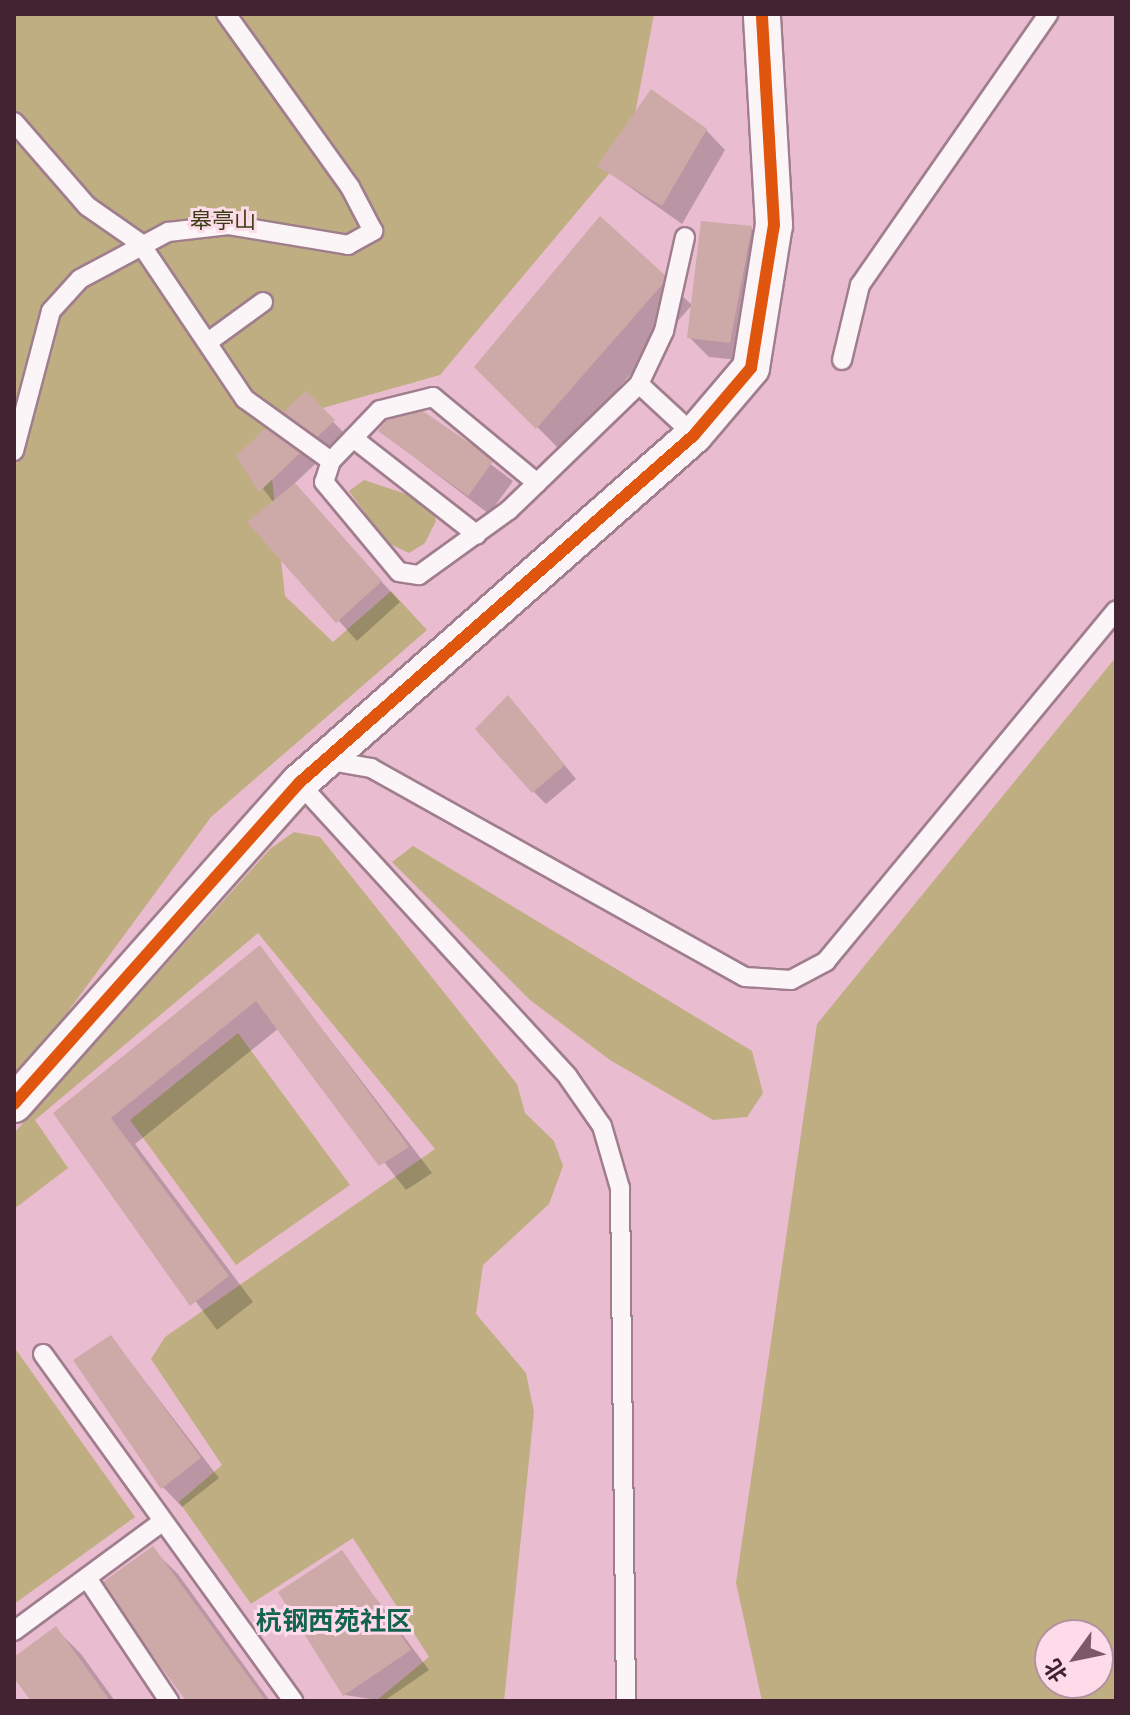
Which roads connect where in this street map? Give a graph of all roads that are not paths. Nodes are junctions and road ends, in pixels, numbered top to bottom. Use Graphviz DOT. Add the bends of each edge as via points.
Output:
graph roads {
  1 [pos="226,14"];
  2 [pos="762,14"];
  3 [pos="1048,14"];
  4 [pos="14,122"];
  5 [pos="685,237"];
  6 [pos="140,243"];
  7 [pos="263,302"];
  8 [pos="208,342"];
  9 [pos="842,360"];
  10 [pos="639,384"];
  11 [pos="694,435"];
  12 [pos="353,438"];
  13 [pos="14,451"];
  14 [pos="331,461"];
  15 [pos="537,483"];
  16 [pos="477,535"];
  17 [pos="1116,611"];
  18 [pos="311,772"];
  19 [pos="14,1104"];
  20 [pos="43,1354"];
  21 [pos="163,1521"];
  22 [pos="87,1578"];
  23 [pos="14,1631"];
  24 [pos="169,1701"];
  25 [pos="293,1701"];
  26 [pos="626,1701"];
  1 -- 6 [label="lane" via="350,187 373,231 348,245 229,225"];
  2 -- 11 [label="street" via="774,225 751,368"];
  3 -- 9 [label="lane" via="860,285"];
  4 -- 6 [label="lane" via="87,206"];
  5 -- 10 [label="lane" via="664,331"];
  6 -- 8 [label="lane"];
  6 -- 13 [label="lane" via="80,279 51,311"];
  7 -- 8 [label="lane"];
  8 -- 14 [label="lane" via="245,399"];
  10 -- 11 [label="lane"];
  10 -- 15 [label="lane"];
  11 -- 18 [label="street"];
  12 -- 14 [label="lane"];
  12 -- 15 [label="lane" via="380,410 433,397"];
  12 -- 16 [label="lane"];
  14 -- 16 [label="lane" via="324,482 399,572 419,575"];
  15 -- 16 [label="lane"];
  17 -- 18 [label="lane" via="826,961 791,980 745,977 371,768"];
  18 -- 19 [label="street"];
  18 -- 26 [label="lane" via="568,1077 602,1126 620,1188"];
  20 -- 21 [label="lane"];
  21 -- 22 [label="lane"];
  21 -- 25 [label="lane"];
  22 -- 23 [label="lane"];
  22 -- 24 [label="lane"];
}
